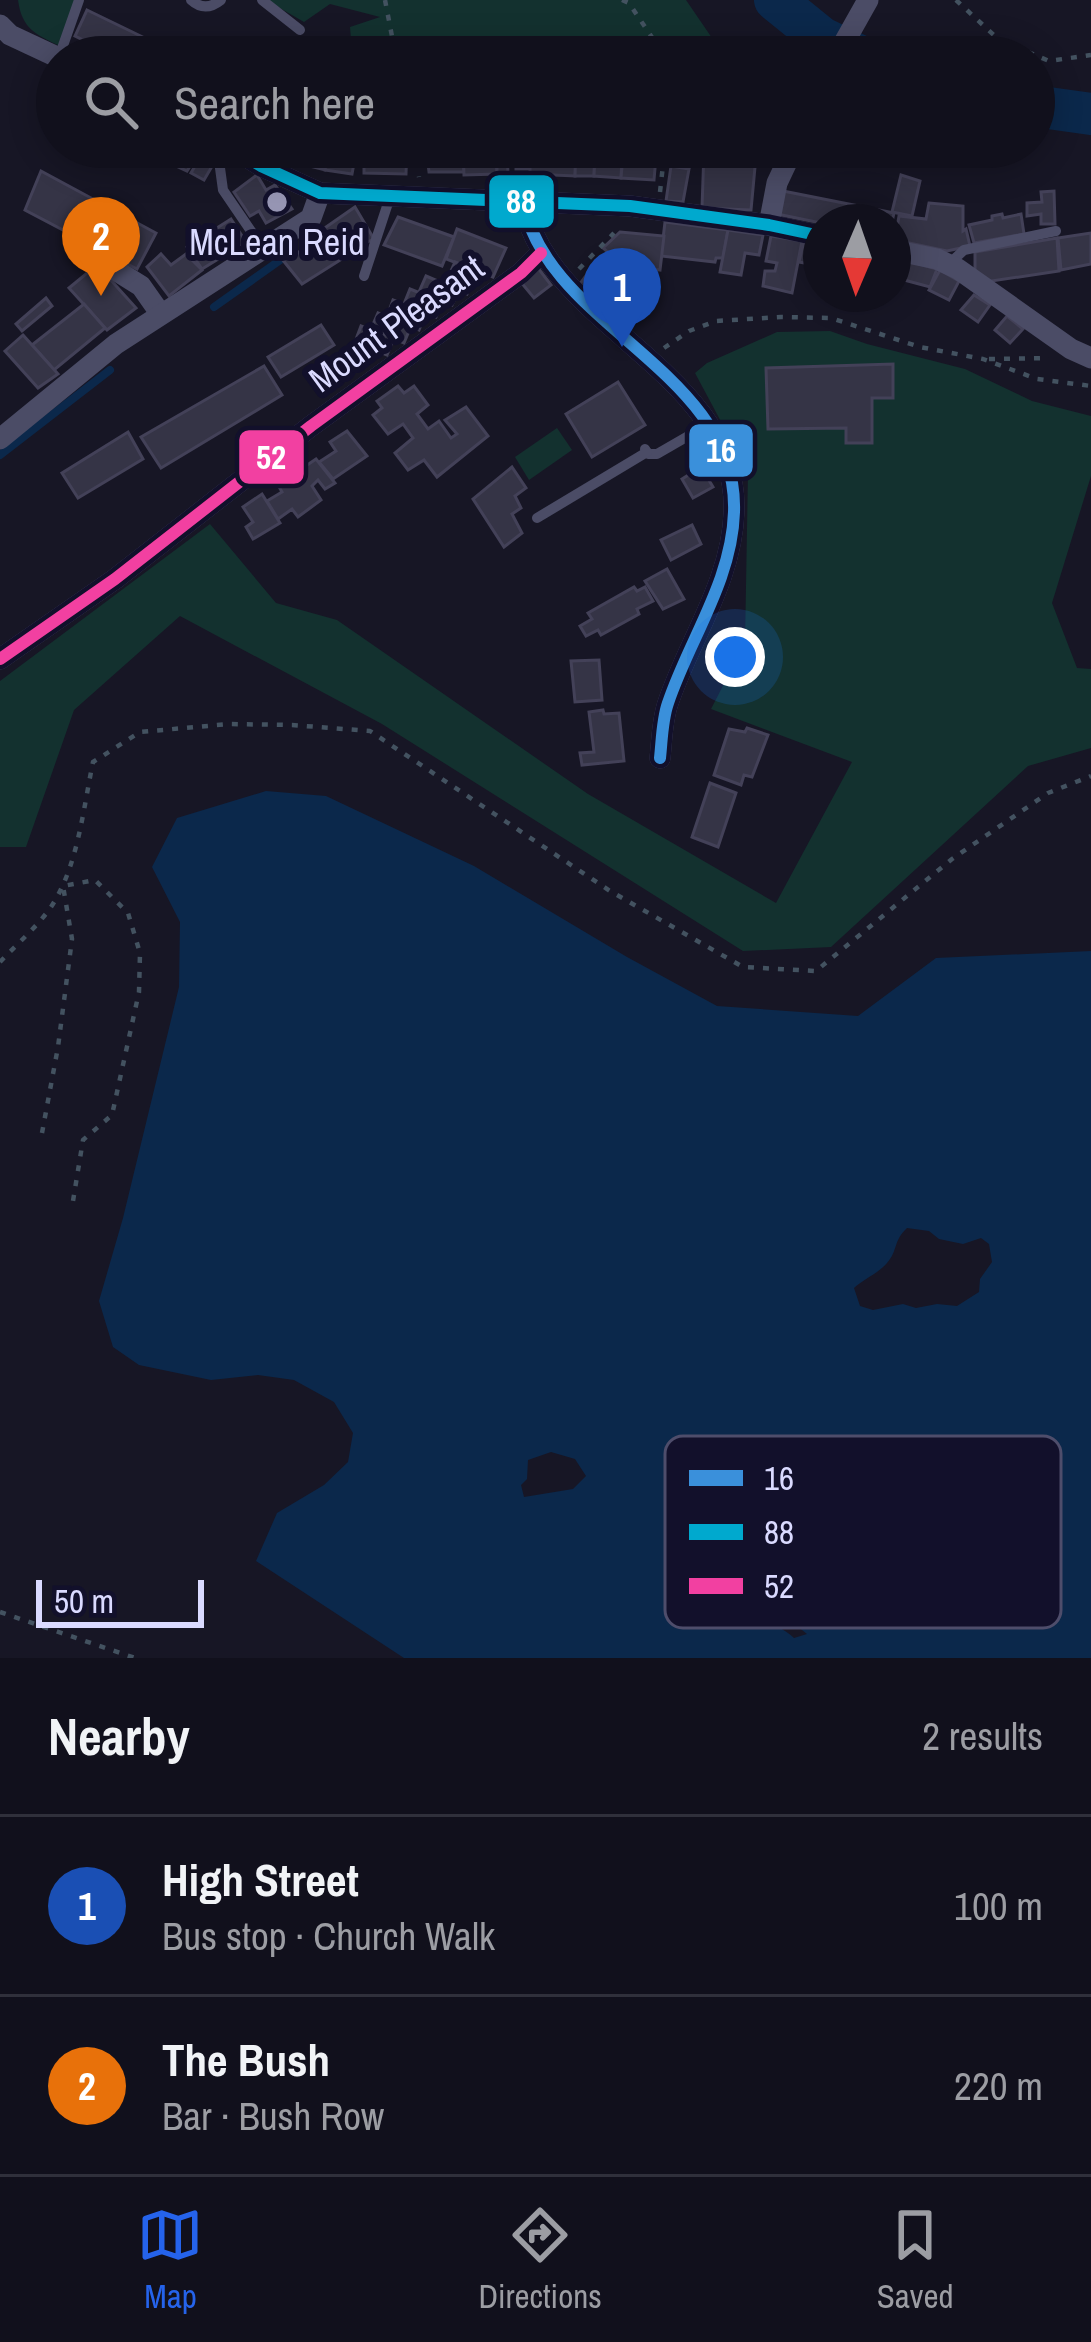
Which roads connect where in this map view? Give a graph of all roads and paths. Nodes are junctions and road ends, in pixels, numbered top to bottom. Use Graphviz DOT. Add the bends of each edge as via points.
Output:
graph roads {
  1 [pos="79,0"];
  2 [pos="191,0"];
  3 [pos="221,0"];
  4 [pos="262,0"];
  5 [pos="385,0"];
  6 [pos="622,0"];
  7 [pos="868,0"];
  8 [pos="956,0"];
  9 [pos="0,25"];
  10 [pos="300,30"];
  11 [pos="66,36"];
  12 [pos="392,36"];
  13 [pos="651,36"];
  14 [pos="848,36"];
  15 [pos="995,36"];
  16 [pos="36,47"];
  17 [pos="1091,55"];
  18 [pos="1055,60"];
  19 [pos="225,168"];
  20 [pos="265,168"];
  21 [pos="417,168"];
  22 [pos="663,168"];
  23 [pos="784,168"];
  24 [pos="320,193"];
  25 [pos="390,196"];
  26 [pos="423,197"];
  27 [pos="523,202"];
  28 [pos="658,210"];
  29 [pos="769,225"];
  30 [pos="1056,231"];
  31 [pos="803,232"];
  32 [pos="614,233"];
  33 [pos="264,250"];
  34 [pos="542,254"];
  35 [pos="911,254"];
  36 [pos="93,256"];
  37 [pos="948,265"];
  38 [pos="364,276"];
  39 [pos="569,283"];
  40 [pos="160,313"];
  41 [pos="1091,358"];
  42 [pos="982,359"];
  43 [pos="1046,360"];
  44 [pos="651,363"];
  45 [pos="1091,386"];
  46 [pos="709,424"];
  47 [pos="0,439"];
  48 [pos="537,518"];
  49 [pos="0,659"];
  50 [pos="660,758"];
  51 [pos="1091,776"];
  52 [pos="63,886"];
  53 [pos="0,962"];
  54 [pos="42,1132"];
  55 [pos="73,1201"];
  56 [pos="0,1612"];
  57 [pos="135,1658"];
  1 -- 11 [label="lane"];
  2 -- 3 [label="lane" via="206,7"];
  4 -- 10 [label="lane"];
  5 -- 12 [label="path"];
  6 -- 13 [label="path"];
  7 -- 14 [label="street"];
  8 -- 15 [label="path"];
  9 -- 16 [label="street"];
  17 -- 18 [label="path"];
  19 -- 33 [label="lane" via="223,190"];
  20 -- 24 [label="street"];
  21 -- 26 [label="path"];
  22 -- 28 [label="path"];
  23 -- 29 [label="street"];
  24 -- 25 [label="street"];
  24 -- 33 [label="street" via="311,218"];
  25 -- 26 [label="street"];
  25 -- 38 [label="lane"];
  26 -- 27 [label="street"];
  27 -- 28 [label="street"];
  27 -- 34 [label="street"];
  28 -- 29 [label="street"];
  29 -- 31 [label="street"];
  30 -- 37 [label="lane" via="964,250"];
  32 -- 39 [label="path"];
  33 -- 40 [label="street"];
  34 -- 39 [label="street"];
  34 -- 49 [label="street, Mount Pleasant"];
  35 -- 37 [label="street"];
  36 -- 40 [label="street" via="141,286"];
  37 -- 41 [label="street"];
  39 -- 44 [label="street"];
  40 -- 47 [label="street"];
  42 -- 43 [label="path"];
  42 -- 44 [label="path" via="831,318 781,317 716,321 689,331"];
  42 -- 45 [label="path" via="1037,379"];
  44 -- 46 [label="street"];
  46 -- 48 [label="lane" via="657,454 645,450"];
  46 -- 50 [label="street" via="728,461 734,518 727,562 667,706"];
  51 -- 52 [label="path" via="1048,793 952,859 816,971 743,967 610,891 370,731 229,724 140,732 93,762"];
  52 -- 53 [label="path"];
  52 -- 54 [label="path" via="73,939"];
  52 -- 55 [label="path" via="94,880 128,914 140,953 112,1115 83,1140"];
  56 -- 57 [label="path"];
}
